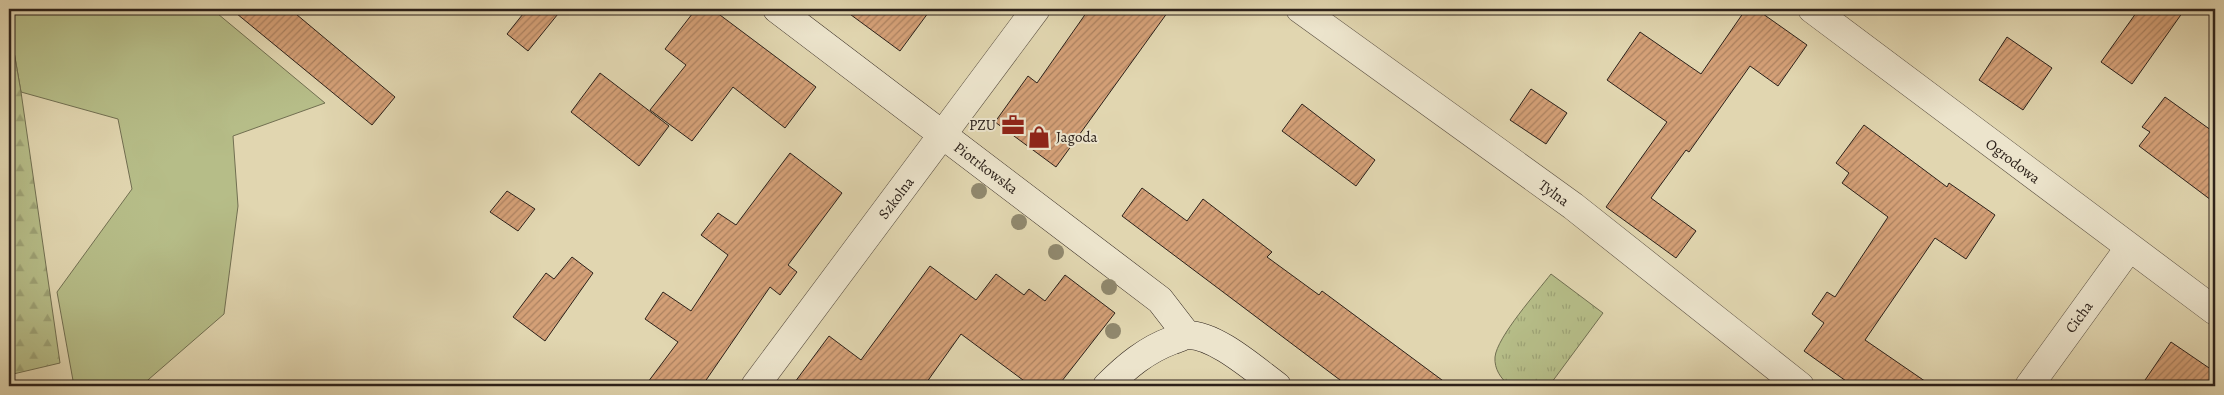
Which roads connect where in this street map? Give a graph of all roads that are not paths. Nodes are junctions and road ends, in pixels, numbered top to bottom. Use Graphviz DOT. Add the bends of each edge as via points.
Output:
graph roads {
  1 [pos="777,9"];
  2 [pos="1036,9"];
  3 [pos="1300,9"];
  4 [pos="1812,9"];
  5 [pos="942,136"];
  6 [pos="2129,248"];
  7 [pos="2215,311"];
  8 [pos="1187,336"];
  9 [pos="754,386"];
  10 [pos="1107,386"];
  11 [pos="1277,386"];
  12 [pos="1800,386"];
  13 [pos="2029,386"];
  1 -- 5 [label="street, Piotrkowska"];
  2 -- 5 [label="street, Szkolna"];
  3 -- 12 [label="street, Tylna" via="1572,206"];
  4 -- 6 [label="street, Ogrodowa"];
  5 -- 8 [label="street, Piotrkowska" via="1160,300"];
  5 -- 9 [label="street, Szkolna"];
  6 -- 7 [label="street, Ogrodowa"];
  6 -- 13 [label="street, Cicha"];
  8 -- 10 [label="street" via="1155,346 1128,365"];
  8 -- 11 [label="street" via="1206,339 1232,353"];
}
